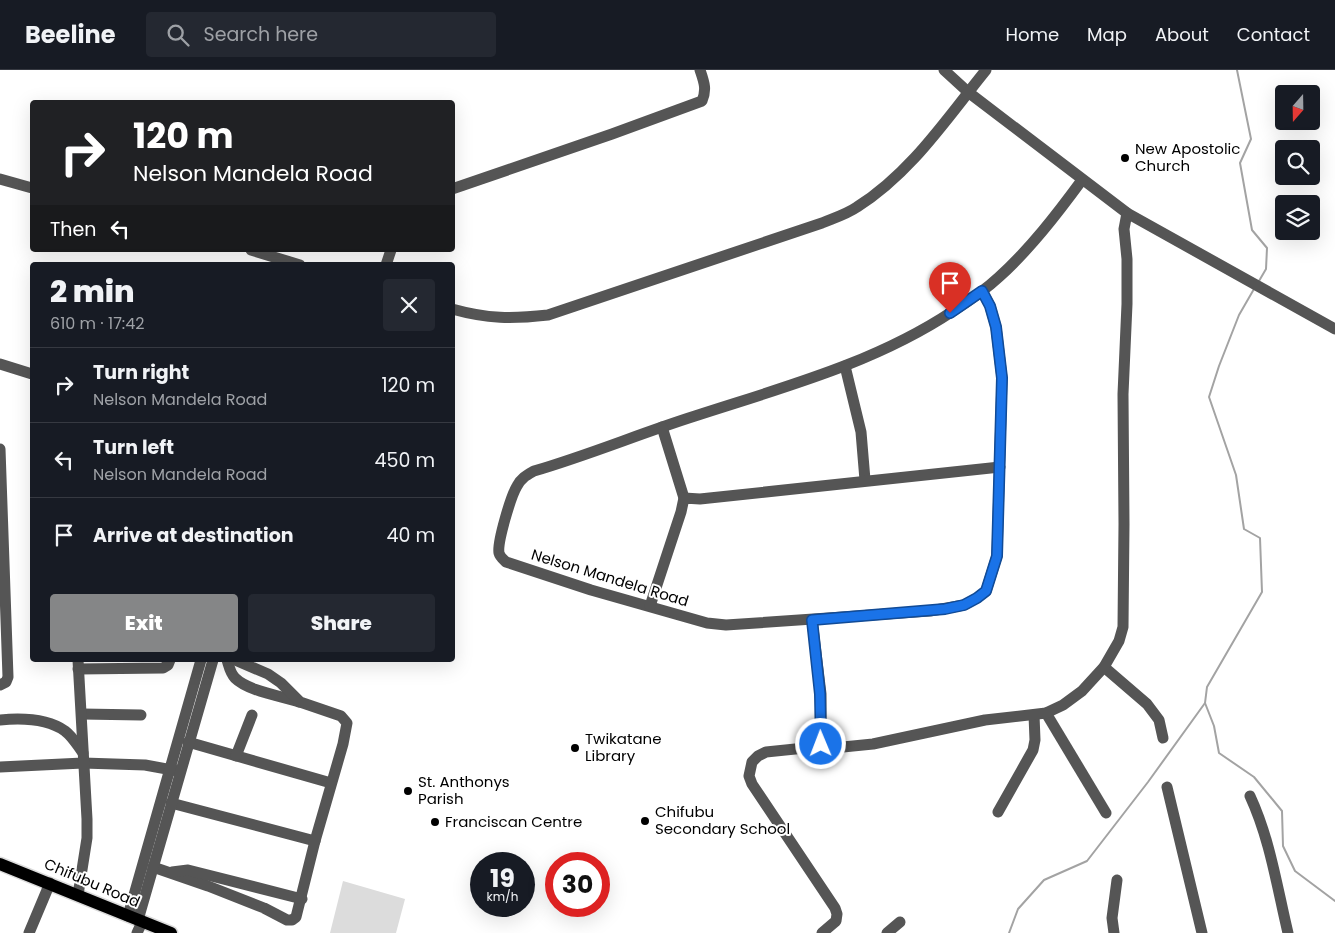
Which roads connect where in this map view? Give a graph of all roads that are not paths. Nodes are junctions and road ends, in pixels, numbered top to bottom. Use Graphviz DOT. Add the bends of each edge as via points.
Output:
graph roads {
  1 [pos="700,70"];
  2 [pos="944,70"];
  3 [pos="986,70"];
  4 [pos="968,92"];
  5 [pos="0,179"];
  6 [pos="1082,180"];
  7 [pos="30,187"];
  8 [pos="455,188"];
  9 [pos="1127,213"];
  10 [pos="258,252"];
  11 [pos="290,262"];
  12 [pos="982,291"];
  13 [pos="455,310"];
  14 [pos="1335,329"];
  15 [pos="0,364"];
  16 [pos="845,366"];
  17 [pos="30,373"];
  18 [pos="662,427"];
  19 [pos="0,450"];
  20 [pos="1000,467"];
  21 [pos="864,480"];
  22 [pos="684,498"];
  23 [pos="650,606"];
  24 [pos="812,620"];
  25 [pos="169,662"];
  26 [pos="201,662"];
  27 [pos="212,662"];
  28 [pos="228,662"];
  29 [pos="240,662"];
  30 [pos="78,665"];
  31 [pos="1104,667"];
  32 [pos="0,685"];
  33 [pos="300,702"];
  34 [pos="1046,713"];
  35 [pos="82,714"];
  36 [pos="141,715"];
  37 [pos="191,715"];
  38 [pos="252,715"];
  39 [pos="1034,715"];
  40 [pos="0,720"];
  41 [pos="1164,738"];
  42 [pos="188,742"];
  43 [pos="821,744"];
  44 [pos="236,756"];
  45 [pos="83,758"];
  46 [pos="0,767"];
  47 [pos="175,771"];
  48 [pos="331,784"];
  49 [pos="1168,787"];
  50 [pos="1250,796"];
  51 [pos="171,803"];
  52 [pos="998,812"];
  53 [pos="1106,813"];
  54 [pos="158,828"];
  55 [pos="315,841"];
  56 [pos="0,864"];
  57 [pos="153,867"];
  58 [pos="170,873"];
  59 [pos="1117,880"];
  60 [pos="50,882"];
  61 [pos="78,895"];
  62 [pos="302,899"];
  63 [pos="900,922"];
  64 [pos="136,923"];
  65 [pos="29,933"];
  66 [pos="170,933"];
  67 [pos="822,933"];
  68 [pos="887,933"];
  69 [pos="1114,933"];
  70 [pos="1202,933"];
  71 [pos="1288,933"];
  1 -- 8 [label="street" via="706,86 702,101"];
  2 -- 4 [label="street"];
  3 -- 4 [label="street"];
  4 -- 6 [label="street"];
  4 -- 13 [label="street" via="902,171 856,208 822,223 548,315 502,318"];
  5 -- 7 [label="street"];
  6 -- 9 [label="street"];
  6 -- 12 [label="street, Nelson Mandela Road" via="1026,250"];
  9 -- 14 [label="street"];
  9 -- 31 [label="street" via="1124,229 1127,304 1123,394 1123,627"];
  10 -- 11 [label="street"];
  12 -- 16 [label="street, Nelson Mandela Road" via="919,333"];
  12 -- 20 [label="street, Nelson Mandela Road" via="996,327 1002,378"];
  15 -- 17 [label="street"];
  16 -- 18 [label="street, Nelson Mandela Road"];
  16 -- 21 [label="street" via="861,432"];
  18 -- 22 [label="street"];
  18 -- 23 [label="street, Nelson Mandela Road" via="534,470 524,477 517,485 499,545 501,558 506,562"];
  19 -- 32 [label="street" via="8,677"];
  20 -- 21 [label="street"];
  20 -- 24 [label="street, Nelson Mandela Road" via="997,556 986,591 964,605 930,611"];
  21 -- 22 [label="street"];
  22 -- 23 [label="street"];
  23 -- 24 [label="street, Nelson Mandela Road" via="707,623 726,625"];
  24 -- 43 [label="street" via="820,694"];
  25 -- 30 [label="street" via="163,668"];
  26 -- 37 [label="street"];
  27 -- 37 [label="street"];
  28 -- 33 [label="street" via="234,677 240,682"];
  29 -- 33 [label="street" via="268,674"];
  30 -- 35 [label="street"];
  31 -- 34 [label="street" via="1082,691"];
  31 -- 41 [label="street" via="1147,704 1160,720"];
  33 -- 48 [label="street" via="341,716 347,723"];
  34 -- 39 [label="street"];
  34 -- 53 [label="street"];
  35 -- 36 [label="street"];
  35 -- 45 [label="street"];
  37 -- 42 [label="street"];
  37 -- 47 [label="street"];
  38 -- 44 [label="street"];
  39 -- 43 [label="street" via="985,720 873,744 843,747"];
  39 -- 52 [label="street" via="1033,750"];
  40 -- 45 [label="street" via="26,719 59,728 67,732"];
  42 -- 44 [label="street"];
  42 -- 47 [label="street"];
  43 -- 67 [label="street" via="766,752 752,762 749,776 835,908 836,921"];
  44 -- 48 [label="street"];
  45 -- 46 [label="street"];
  45 -- 47 [label="street"];
  45 -- 61 [label="street" via="87,838"];
  47 -- 51 [label="street"];
  47 -- 54 [label="street"];
  48 -- 55 [label="street"];
  49 -- 70 [label="street"];
  50 -- 71 [label="street" via="1260,815"];
  51 -- 54 [label="street"];
  51 -- 55 [label="street"];
  54 -- 57 [label="street"];
  54 -- 64 [label="street"];
  55 -- 62 [label="street"];
  56 -- 60 [label="main road, Chifubu Road"];
  57 -- 58 [label="street"];
  57 -- 64 [label="street"];
  58 -- 62 [label="street" via="188,870"];
  58 -- 62 [label="street" via="264,908 287,920 296,917"];
  59 -- 69 [label="street" via="1112,918"];
  60 -- 61 [label="main road, Chifubu Road"];
  60 -- 65 [label="street"];
  61 -- 64 [label="main road, Chifubu Road"];
  63 -- 68 [label="street"];
  64 -- 66 [label="main road, Chifubu Road"];
}
